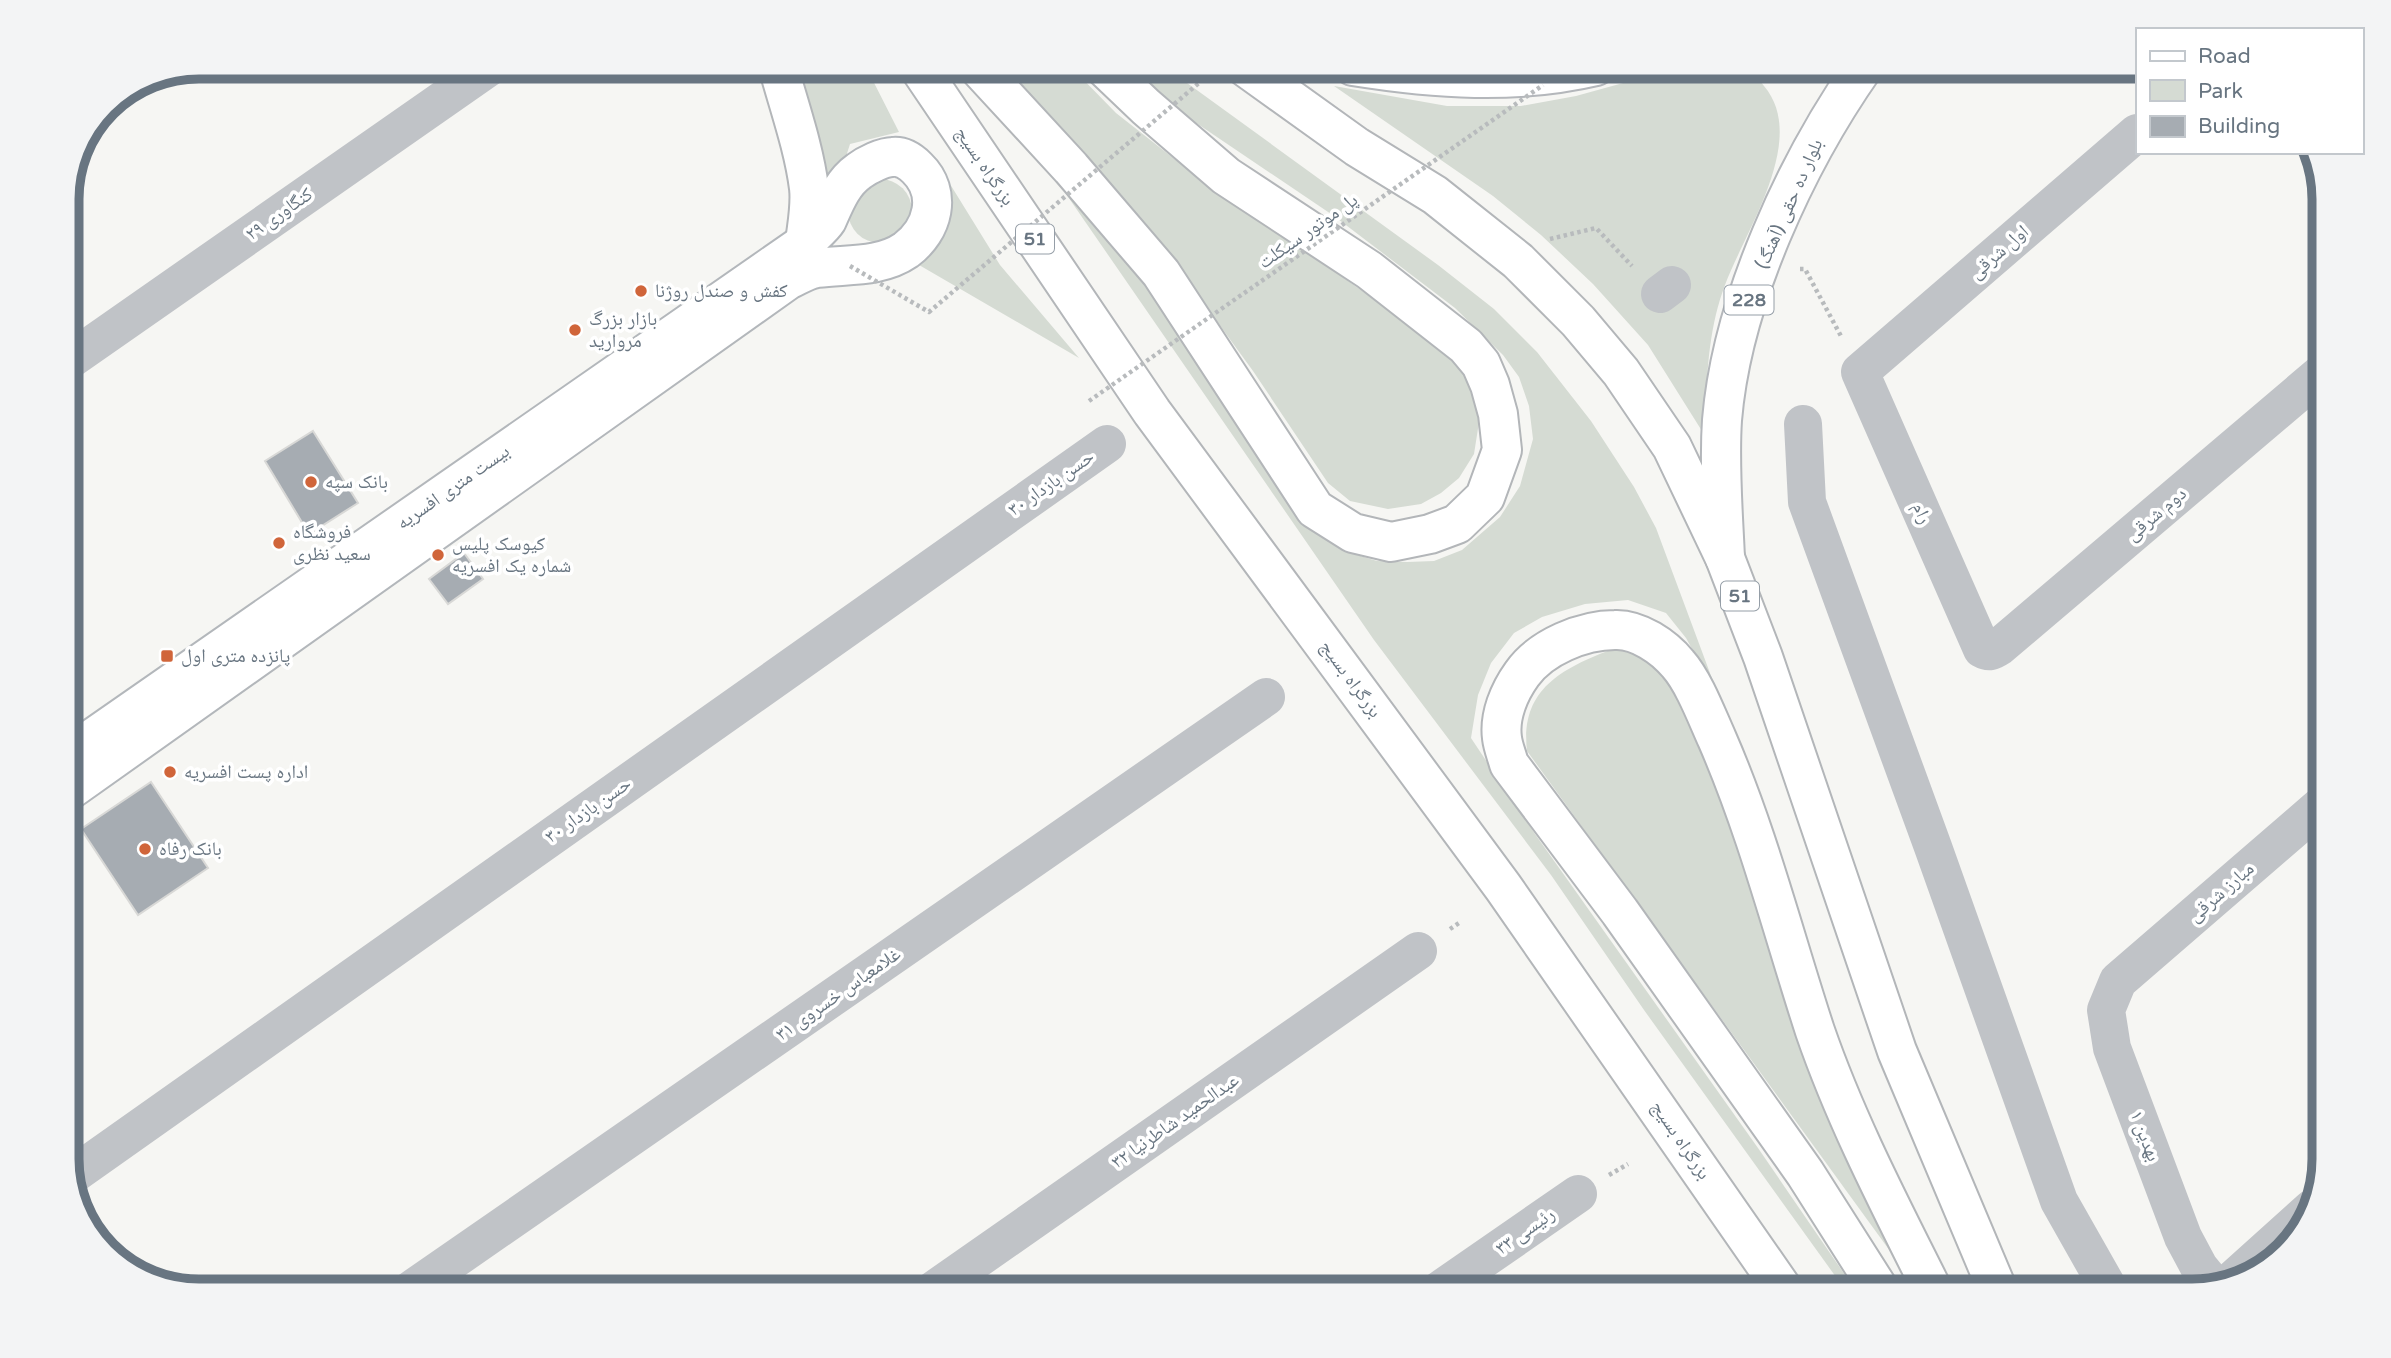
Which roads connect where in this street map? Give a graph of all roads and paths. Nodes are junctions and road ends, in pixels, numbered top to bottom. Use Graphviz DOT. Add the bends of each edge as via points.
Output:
graph roads {
  1 [pos="472,79"];
  2 [pos="782,79"];
  3 [pos="927,79"];
  4 [pos="989,79"];
  5 [pos="1117,79"];
  6 [pos="1204,79"];
  7 [pos="1262,79"];
  8 [pos="1459,79"];
  9 [pos="1488,79"];
  10 [pos="1856,79"];
  11 [pos="1543,85"];
  12 [pos="2136,134"];
  13 [pos="804,243"];
  14 [pos="1504,250"];
  15 [pos="850,265"];
  16 [pos="1791,270"];
  17 [pos="1666,290"];
  18 [pos="79,354"];
  19 [pos="1860,372"];
  20 [pos="2312,381"];
  21 [pos="1089,401"];
  22 [pos="1803,424"];
  23 [pos="1107,444"];
  24 [pos="1725,558"];
  25 [pos="1986,652"];
  26 [pos="1266,697"];
  27 [pos="79,748"];
  28 [pos="79,783"];
  29 [pos="2312,813"];
  30 [pos="1418,951"];
  31 [pos="2118,981"];
  32 [pos="79,1170"];
  33 [pos="1578,1194"];
  34 [pos="2292,1225"];
  35 [pos="2237,1270"];
  36 [pos="2213,1277"];
  37 [pos="428,1279"];
  38 [pos="951,1279"];
  39 [pos="1457,1279"];
  40 [pos="1775,1279"];
  41 [pos="1872,1279"];
  42 [pos="1926,1279"];
  43 [pos="1993,1279"];
  44 [pos="2103,1279"];
  1 -- 18 [label="street, کنگاوری ۲۹"];
  2 -- 13 [label="main road" via="809,188"];
  3 -- 40 [label="main road, بزرگراه بسیج / 51" via="1152,412 1503,887"];
  4 -- 5 [label="main road" via="1161,273 1315,509 1353,533 1391,542 1457,524 1485,497 1502,450 1499,414 1481,364 1466,346 1379,278 1226,176"];
  6 -- 15 [label="path, bridge" via="929,312"];
  7 -- 14 [label="main road, 51" via="1357,147 1435,195"];
  8 -- 9 [label="main road"];
  10 -- 24 [label="main road, بلوار ده حقی (آهنگ) / 228" via="1816,142 1786,205 1733,346 1721,451"];
  11 -- 21 [label="path, پل موتور سیکلت, bridge"];
  12 -- 19 [label="street, اول شرقی"];
  13 -- 15 [label="main road, بیست متری افسریه" via="826,222 835,200 856,173 894,156 910,161 931,187 929,223 902,252"];
  13 -- 27 [label="main road, بیست متری افسریه"];
  14 -- 17 [label="path" via="1596,228"];
  14 -- 24 [label="main road, 51" via="1578,321 1621,372 1672,447"];
  15 -- 28 [label="main road, بیست متری افسریه" via="814,268 788,280"];
  16 -- 19 [label="path" via="1805,269"];
  19 -- 25 [label="street, رام"];
  20 -- 25 [label="street, دوم شرقی" via="1999,647"];
  22 -- 44 [label="street" via="1807,502 2059,1201"];
  23 -- 32 [label="street, حسن بازدار ۳۰"];
  24 -- 43 [label="main road, 51" via="1897,1051"];
  26 -- 37 [label="street, غلامعباس خسروی ۳۱"];
  29 -- 31 [label="street, مبارز شرقی"];
  30 -- 38 [label="street, عبدالحمید شاطرنیا ۳۲"];
  31 -- 36 [label="street, بهدین ۱" via="2106,1010 2112,1048 2183,1237 2199,1267"];
  33 -- 39 [label="street, رئیسی ۳۳"];
  34 -- 35 [label="street"];
  41 -- 42 [label="main road" via="1805,1173 1509,764 1502,737 1508,696 1524,671 1550,649 1579,636 1617,629 1654,641 1680,665 1736,782 1816,1032 1870,1166"];
}
